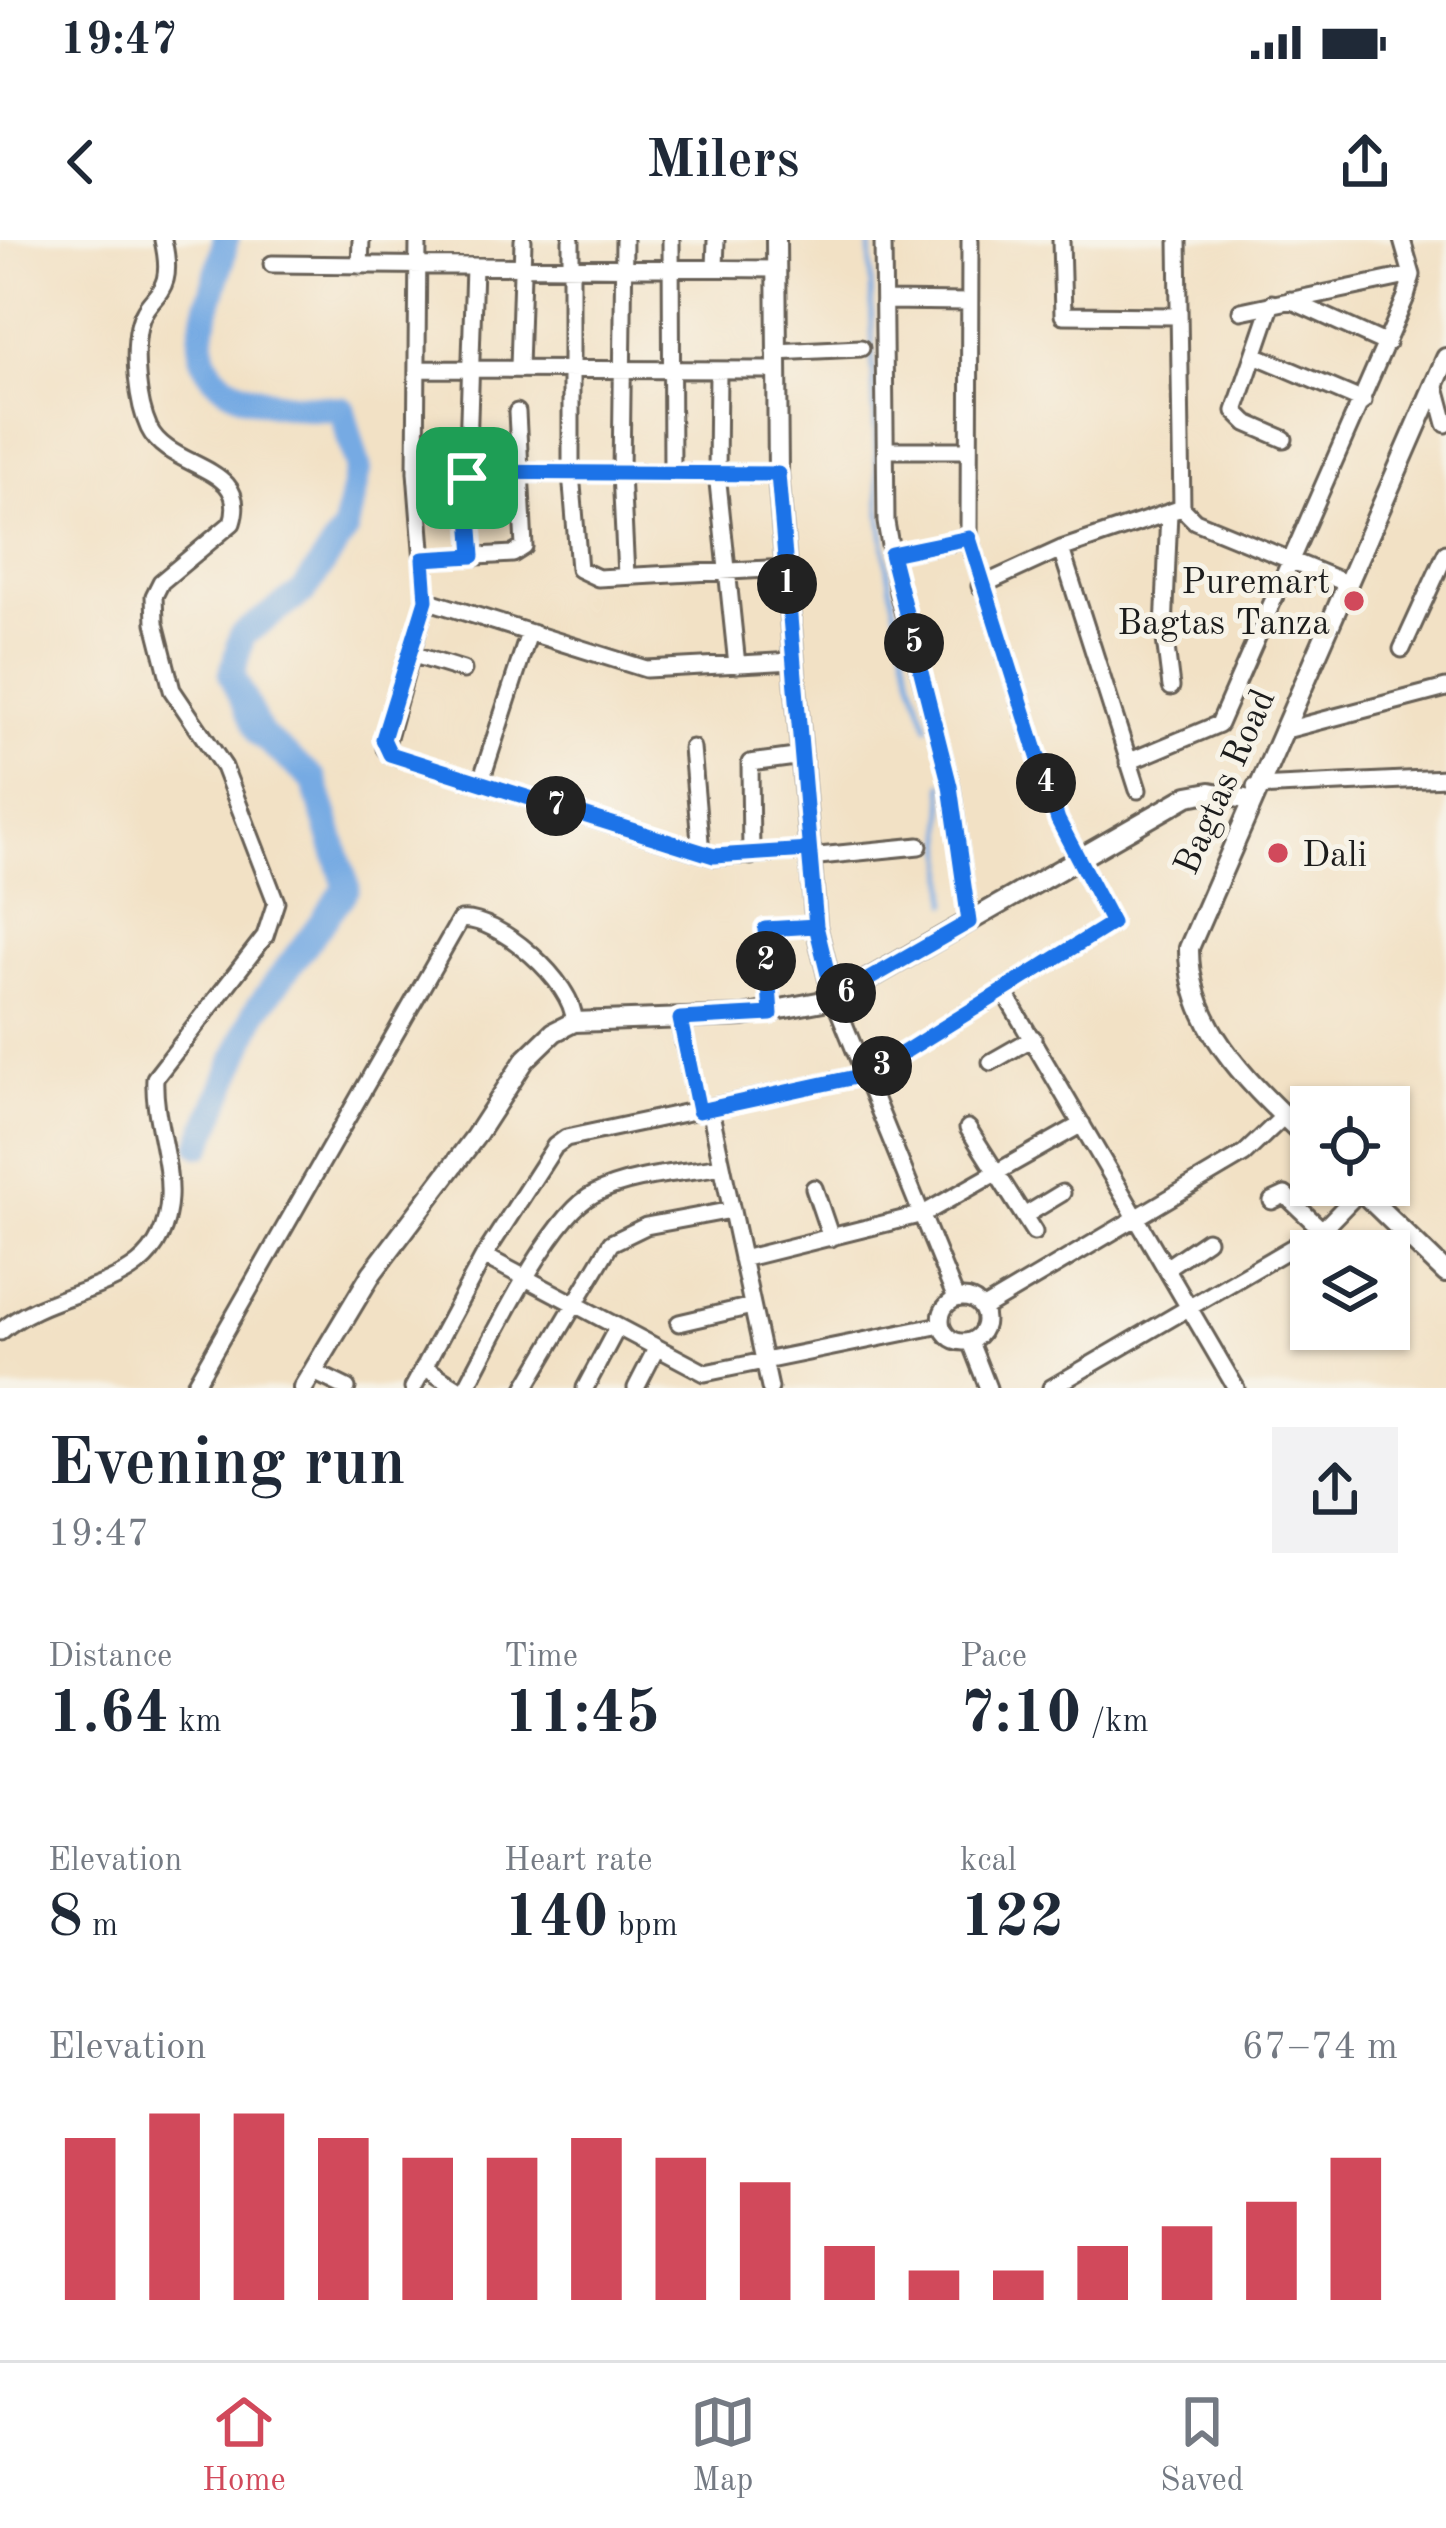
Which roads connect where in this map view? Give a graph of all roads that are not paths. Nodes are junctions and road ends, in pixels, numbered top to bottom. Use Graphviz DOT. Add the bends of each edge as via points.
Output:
graph roads {
  1 [pos="163,240"];
  2 [pos="361,240"];
  3 [pos="418,240"];
  4 [pos="523,240"];
  5 [pos="571,240"];
  6 [pos="624,240"];
  7 [pos="671,240"];
  8 [pos="716,240"];
  9 [pos="776,240"];
  10 [pos="883,240"];
  11 [pos="970,240"];
  12 [pos="1061,240"];
  13 [pos="1178,240"];
  14 [pos="1402,240"];
  15 [pos="272,265"];
  16 [pos="360,266"];
  17 [pos="418,267"];
  18 [pos="474,267"];
  19 [pos="521,267"];
  20 [pos="571,267"];
  21 [pos="623,268"];
  22 [pos="670,268"];
  23 [pos="715,268"];
  24 [pos="776,269"];
  25 [pos="1412,275"];
  26 [pos="884,301"];
  27 [pos="1281,301"];
  28 [pos="969,302"];
  29 [pos="1241,311"];
  30 [pos="1178,316"];
  31 [pos="1388,344"];
  32 [pos="861,348"];
  33 [pos="1255,355"];
  34 [pos="1446,358"];
  35 [pos="775,361"];
  36 [pos="519,368"];
  37 [pos="417,369"];
  38 [pos="470,369"];
  39 [pos="571,369"];
  40 [pos="622,369"];
  41 [pos="670,369"];
  42 [pos="718,370"];
  43 [pos="1435,383"];
  44 [pos="1363,401"];
  45 [pos="517,412"];
  46 [pos="1446,424"];
  47 [pos="1284,439"];
  48 [pos="886,450"];
  49 [pos="969,450"];
  50 [pos="416,472"];
  51 [pos="467,472"];
  52 [pos="520,473"];
  53 [pos="571,473"];
  54 [pos="621,473"];
  55 [pos="672,473"];
  56 [pos="717,473"];
  57 [pos="778,474"];
  58 [pos="1175,510"];
  59 [pos="969,538"];
  60 [pos="1061,549"];
  61 [pos="1446,553"];
  62 [pos="891,554"];
  63 [pos="473,556"];
  64 [pos="423,559"];
  65 [pos="1292,562"];
  66 [pos="785,568"];
  67 [pos="725,571"];
  68 [pos="626,576"];
  69 [pos="1346,583"];
  70 [pos="980,586"];
  71 [pos="426,600"];
  72 [pos="529,632"];
  73 [pos="1402,650"];
  74 [pos="411,654"];
  75 [pos="794,661"];
  76 [pos="737,665"];
  77 [pos="463,670"];
  78 [pos="1171,687"];
  79 [pos="1446,688"];
  80 [pos="1282,731"];
  81 [pos="692,748"];
  82 [pos="802,756"];
  83 [pos="1129,762"];
  84 [pos="1446,778"];
  85 [pos="481,781"];
  86 [pos="1138,790"];
  87 [pos="1252,794"];
  88 [pos="919,847"];
  89 [pos="701,853"];
  90 [pos="809,853"];
  91 [pos="751,856"];
  92 [pos="1075,859"];
  93 [pos="969,922"];
  94 [pos="816,926"];
  95 [pos="1004,992"];
  96 [pos="834,999"];
  97 [pos="771,1014"];
  98 [pos="680,1019"];
  99 [pos="574,1022"];
  100 [pos="1033,1038"];
  101 [pos="992,1062"];
  102 [pos="869,1074"];
  103 [pos="705,1110"];
  104 [pos="1284,1116"];
  105 [pos="1290,1122"];
  106 [pos="1082,1124"];
  107 [pos="968,1128"];
  108 [pos="722,1166"];
  109 [pos="996,1172"];
  110 [pos="814,1188"];
  111 [pos="1062,1193"];
  112 [pos="1272,1201"];
  113 [pos="1343,1206"];
  114 [pos="1377,1206"];
  115 [pos="732,1210"];
  116 [pos="923,1214"];
  117 [pos="1024,1216"];
  118 [pos="1138,1219"];
  119 [pos="1322,1230"];
  120 [pos="1034,1232"];
  121 [pos="831,1238"];
  122 [pos="1207,1240"];
  123 [pos="1290,1249"];
  124 [pos="484,1256"];
  125 [pos="742,1259"];
  126 [pos="1166,1268"];
  127 [pos="1446,1273"];
  128 [pos="526,1280"];
  129 [pos="956,1299"];
  130 [pos="571,1303"];
  131 [pos="752,1306"];
  132 [pos="982,1309"];
  133 [pos="1189,1309"];
  134 [pos="680,1323"];
  135 [pos="941,1324"];
  136 [pos="617,1328"];
  137 [pos="0,1331"];
  138 [pos="970,1342"];
  139 [pos="656,1349"];
  140 [pos="765,1362"];
  141 [pos="424,1367"];
  142 [pos="307,1380"];
  143 [pos="701,1381"];
  144 [pos="194,1388"];
  145 [pos="347,1388"];
  146 [pos="412,1388"];
  147 [pos="457,1388"];
  148 [pos="466,1388"];
  149 [pos="525,1388"];
  150 [pos="585,1388"];
  151 [pos="635,1388"];
  152 [pos="770,1388"];
  153 [pos="988,1388"];
  154 [pos="1052,1388"];
  155 [pos="1235,1388"];
  1 -- 137 [label="street" via="165,284 139,326 143,410 162,448 220,476 236,509 232,523 160,582 155,623 172,690 224,766 276,902 265,936 155,1078 169,1202 146,1260 133,1273 61,1296"];
  2 -- 16 [label="street"];
  3 -- 17 [label="street"];
  4 -- 19 [label="street"];
  5 -- 20 [label="street"];
  6 -- 21 [label="street"];
  7 -- 22 [label="street"];
  8 -- 23 [label="street"];
  9 -- 24 [label="street"];
  10 -- 26 [label="street"];
  11 -- 28 [label="street"];
  12 -- 30 [label="street" via="1063,314"];
  13 -- 30 [label="street"];
  14 -- 25 [label="street"];
  15 -- 16 [label="street"];
  16 -- 17 [label="street"];
  17 -- 18 [label="street"];
  17 -- 37 [label="street"];
  18 -- 19 [label="street"];
  18 -- 38 [label="street"];
  19 -- 20 [label="street"];
  19 -- 36 [label="street"];
  20 -- 21 [label="street"];
  20 -- 39 [label="street"];
  21 -- 22 [label="street"];
  21 -- 40 [label="street"];
  22 -- 23 [label="street"];
  22 -- 41 [label="street"];
  23 -- 24 [label="street"];
  24 -- 35 [label="street"];
  25 -- 27 [label="street"];
  25 -- 31 [label="street"];
  26 -- 28 [label="street"];
  26 -- 48 [label="street"];
  27 -- 29 [label="street"];
  27 -- 31 [label="street"];
  27 -- 33 [label="street"];
  28 -- 49 [label="street"];
  30 -- 58 [label="street"];
  31 -- 44 [label="street"];
  32 -- 35 [label="street"];
  33 -- 44 [label="street"];
  33 -- 47 [label="street" via="1236,417"];
  34 -- 43 [label="street, Bagtas Road"];
  35 -- 42 [label="street"];
  35 -- 57 [label="street"];
  36 -- 38 [label="street"];
  36 -- 39 [label="street"];
  37 -- 38 [label="street"];
  37 -- 50 [label="street"];
  38 -- 51 [label="street"];
  39 -- 40 [label="street"];
  39 -- 53 [label="street"];
  40 -- 41 [label="street"];
  40 -- 54 [label="street"];
  41 -- 42 [label="street"];
  41 -- 55 [label="street"];
  42 -- 56 [label="street"];
  43 -- 46 [label="street"];
  43 -- 69 [label="street, Bagtas Road"];
  44 -- 65 [label="street"];
  45 -- 52 [label="street"];
  48 -- 49 [label="street"];
  48 -- 62 [label="street"];
  49 -- 59 [label="street"];
  50 -- 51 [label="street"];
  50 -- 64 [label="street"];
  51 -- 52 [label="street"];
  51 -- 63 [label="street"];
  52 -- 53 [label="street"];
  52 -- 63 [label="street" via="524,547"];
  53 -- 54 [label="street"];
  53 -- 68 [label="street" via="580,569 598,578"];
  54 -- 55 [label="street"];
  54 -- 68 [label="street"];
  55 -- 56 [label="street"];
  56 -- 57 [label="street"];
  56 -- 67 [label="street"];
  57 -- 66 [label="street"];
  58 -- 60 [label="street"];
  58 -- 65 [label="street"];
  58 -- 78 [label="street" via="1163,631"];
  59 -- 62 [label="street"];
  59 -- 70 [label="street"];
  60 -- 70 [label="street"];
  60 -- 83 [label="street"];
  61 -- 73 [label="street"];
  62 -- 93 [label="street" via="950,786"];
  63 -- 64 [label="street"];
  64 -- 71 [label="street"];
  65 -- 69 [label="street"];
  65 -- 83 [label="street" via="1219,724"];
  66 -- 67 [label="street"];
  66 -- 75 [label="street"];
  67 -- 68 [label="street"];
  67 -- 76 [label="street"];
  69 -- 80 [label="street, Bagtas Road"];
  70 -- 92 [label="street"];
  71 -- 72 [label="street"];
  71 -- 74 [label="street"];
  72 -- 76 [label="street" via="646,669"];
  72 -- 85 [label="street"];
  74 -- 77 [label="street"];
  74 -- 85 [label="street" via="385,748"];
  75 -- 76 [label="street"];
  75 -- 82 [label="street"];
  79 -- 80 [label="street"];
  80 -- 87 [label="street, Bagtas Road"];
  81 -- 89 [label="street"];
  82 -- 90 [label="street"];
  82 -- 91 [label="street" via="750,764"];
  83 -- 86 [label="street"];
  84 -- 87 [label="street"];
  85 -- 89 [label="street"];
  87 -- 92 [label="street" via="1198,792"];
  87 -- 104 [label="street, Bagtas Road" via="1198,916 1189,970 1217,1043"];
  88 -- 90 [label="street"];
  89 -- 91 [label="street"];
  90 -- 91 [label="street"];
  90 -- 94 [label="street"];
  92 -- 93 [label="street"];
  92 -- 95 [label="street" via="1112,923"];
  93 -- 96 [label="street"];
  94 -- 96 [label="street"];
  94 -- 97 [label="street" via="765,929"];
  95 -- 100 [label="street"];
  95 -- 102 [label="street"];
  96 -- 97 [label="street"];
  96 -- 102 [label="street"];
  97 -- 98 [label="street"];
  98 -- 99 [label="street"];
  98 -- 103 [label="street"];
  99 -- 142 [label="street" via="525,1060 372,1273"];
  99 -- 144 [label="street" via="575,1006 552,972 476,919 460,920"];
  100 -- 101 [label="street"];
  100 -- 106 [label="street"];
  102 -- 103 [label="street"];
  102 -- 116 [label="street"];
  103 -- 108 [label="street"];
  103 -- 124 [label="street" via="566,1138"];
  104 -- 105 [label="street, Bagtas Road"];
  104 -- 118 [label="street" via="1244,1154"];
  106 -- 109 [label="street"];
  106 -- 118 [label="street"];
  107 -- 109 [label="street"];
  108 -- 115 [label="street"];
  108 -- 128 [label="street" via="595,1192 571,1212"];
  109 -- 116 [label="street"];
  109 -- 117 [label="street"];
  110 -- 121 [label="street"];
  111 -- 117 [label="street"];
  112 -- 119 [label="street" via="1285,1195"];
  113 -- 119 [label="street"];
  114 -- 127 [label="street"];
  115 -- 125 [label="street"];
  115 -- 130 [label="street" via="622,1235"];
  116 -- 121 [label="street"];
  116 -- 129 [label="street"];
  117 -- 120 [label="street"];
  118 -- 126 [label="street"];
  118 -- 132 [label="street"];
  121 -- 125 [label="street"];
  122 -- 126 [label="street"];
  123 -- 133 [label="street"];
  124 -- 128 [label="street"];
  124 -- 141 [label="street"];
  125 -- 131 [label="street"];
  126 -- 133 [label="street"];
  128 -- 130 [label="street"];
  128 -- 148 [label="street"];
  129 -- 132 [label="street"];
  129 -- 135 [label="street"];
  130 -- 136 [label="street"];
  130 -- 149 [label="street"];
  131 -- 134 [label="street"];
  131 -- 140 [label="street"];
  132 -- 138 [label="street" via="983,1328"];
  133 -- 154 [label="street"];
  133 -- 155 [label="street"];
  135 -- 138 [label="street" via="955,1341"];
  135 -- 140 [label="street"];
  136 -- 139 [label="street"];
  136 -- 150 [label="street"];
  138 -- 153 [label="street"];
  139 -- 143 [label="street"];
  139 -- 151 [label="street"];
  140 -- 143 [label="street"];
  140 -- 152 [label="street"];
  141 -- 146 [label="street"];
  141 -- 147 [label="street"];
  142 -- 145 [label="street"];
}
